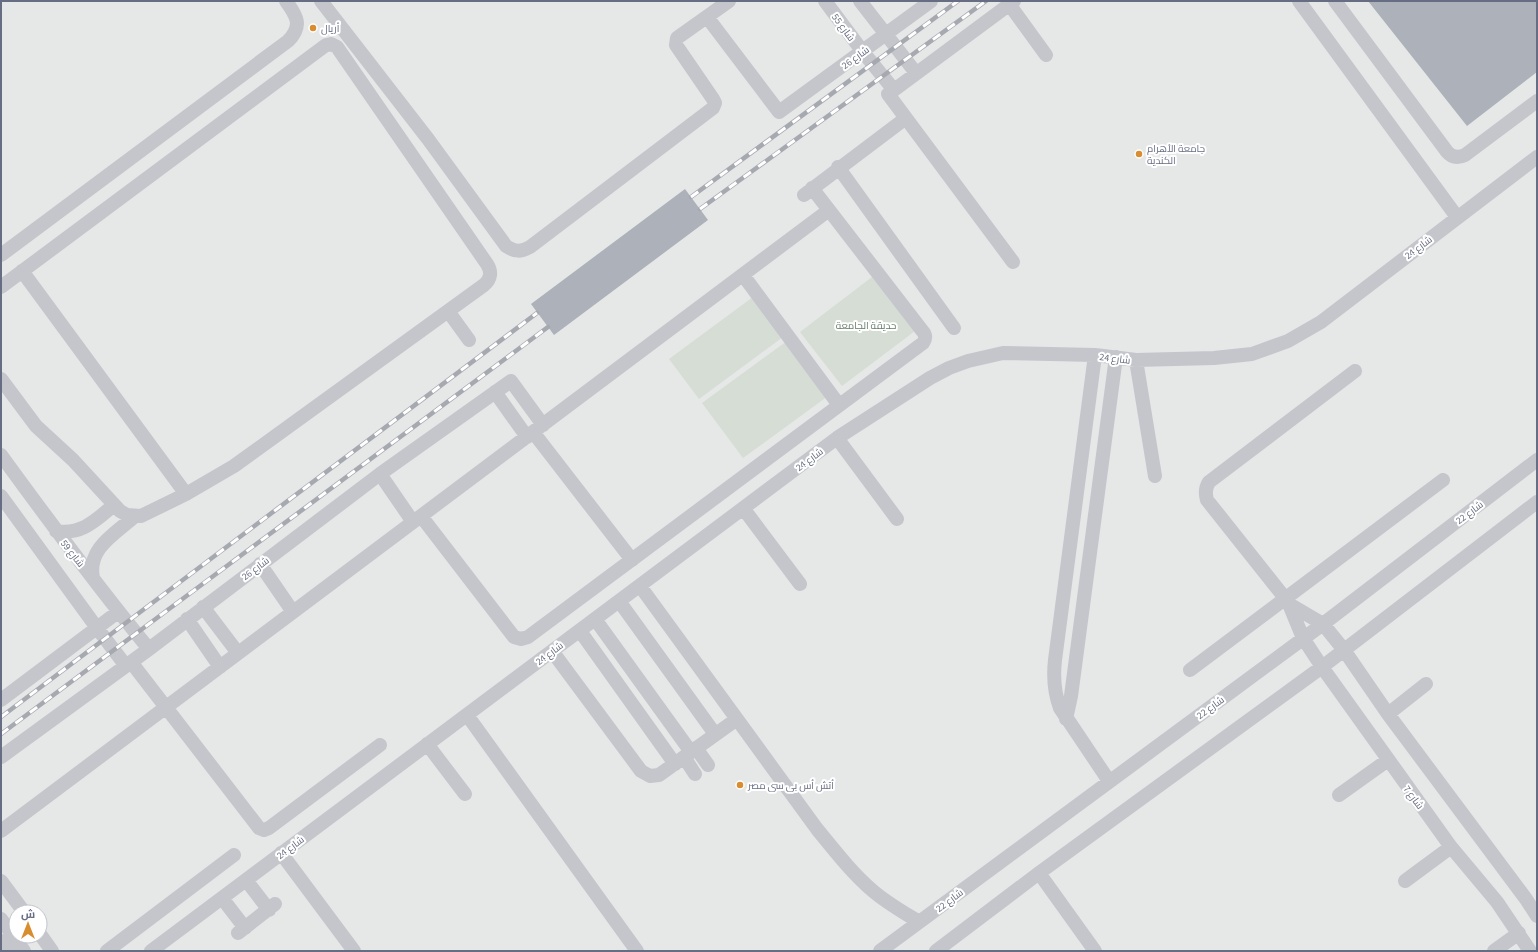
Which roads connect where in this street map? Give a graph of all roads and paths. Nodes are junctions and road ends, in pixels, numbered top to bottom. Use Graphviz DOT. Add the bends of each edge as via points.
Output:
graph roads {
  1 [pos="286,1"];
  2 [pos="321,1"];
  3 [pos="729,1"];
  4 [pos="826,1"];
  5 [pos="860,1"];
  6 [pos="931,1"];
  7 [pos="1299,1"];
  8 [pos="1335,1"];
  9 [pos="1012,3"];
  10 [pos="707,17"];
  11 [pos="885,34"];
  12 [pos="863,52"];
  13 [pos="1046,55"];
  14 [pos="916,73"];
  15 [pos="891,92"];
  16 [pos="1537,101"];
  17 [pos="906,118"];
  18 [pos="1537,157"];
  19 [pos="838,168"];
  20 [pos="829,210"];
  21 [pos="1457,217"];
  22 [pos="1,255"];
  23 [pos="1013,262"];
  24 [pos="22,271"];
  25 [pos="743,274"];
  26 [pos="1,287"];
  27 [pos="448,312"];
  28 [pos="954,328"];
  29 [pos="469,340"];
  30 [pos="1094,355"];
  31 [pos="1116,357"];
  32 [pos="1136,360"];
  33 [pos="1355,371"];
  34 [pos="1,379"];
  35 [pos="495,392"];
  36 [pos="839,406"];
  37 [pos="534,431"];
  38 [pos="837,438"];
  39 [pos="1,455"];
  40 [pos="1537,460"];
  41 [pos="380,474"];
  42 [pos="1155,476"];
  43 [pos="1443,480"];
  44 [pos="186,494"];
  45 [pos="1,496"];
  46 [pos="1537,502"];
  47 [pos="114,504"];
  48 [pos="743,508"];
  49 [pos="134,516"];
  50 [pos="417,519"];
  51 [pos="897,519"];
  52 [pos="56,531"];
  53 [pos="632,560"];
  54 [pos="260,564"];
  55 [pos="93,578"];
  56 [pos="800,584"];
  57 [pos="640,586"];
  58 [pos="619,601"];
  59 [pos="1287,601"];
  60 [pos="203,607"];
  61 [pos="118,612"];
  62 [pos="293,612"];
  63 [pos="187,619"];
  64 [pos="595,619"];
  65 [pos="1323,624"];
  66 [pos="97,628"];
  67 [pos="580,631"];
  68 [pos="1303,638"];
  69 [pos="148,649"];
  70 [pos="1344,650"];
  71 [pos="552,651"];
  72 [pos="238,654"];
  73 [pos="128,664"];
  74 [pos="220,667"];
  75 [pos="1322,667"];
  76 [pos="1190,670"];
  77 [pos="1426,684"];
  78 [pos="1,700"];
  79 [pos="165,708"];
  80 [pos="1388,714"];
  81 [pos="467,715"];
  82 [pos="737,719"];
  83 [pos="1066,719"];
  84 [pos="715,734"];
  85 [pos="427,744"];
  86 [pos="380,745"];
  87 [pos="686,755"];
  88 [pos="1,757"];
  89 [pos="1388,760"];
  90 [pos="708,765"];
  91 [pos="696,774"];
  92 [pos="1109,781"];
  93 [pos="464,794"];
  94 [pos="1338,795"];
  95 [pos="1,831"];
  96 [pos="1451,847"];
  97 [pos="281,853"];
  98 [pos="234,855"];
  99 [pos="1039,873"];
  100 [pos="246,880"];
  101 [pos="1,881"];
  102 [pos="1405,881"];
  103 [pos="1532,895"];
  104 [pos="222,898"];
  105 [pos="18,904"];
  106 [pos="1537,916"];
  107 [pos="1,920"];
  108 [pos="919,922"];
  109 [pos="1519,933"];
  110 [pos="1,942"];
  111 [pos="8,951"];
  112 [pos="24,951"];
  113 [pos="107,951"];
  114 [pos="151,951"];
  115 [pos="354,951"];
  116 [pos="637,951"];
  117 [pos="880,951"];
  118 [pos="936,951"];
  119 [pos="1095,951"];
  120 [pos="1494,951"];
  121 [pos="1530,951"];
  1 -- 22 [label="street" via="295,13 297,21 294,36"];
  2 -- 10 [label="street" via="428,139 506,246 515,251 530,247 713,108 713,99 675,43 677,38"];
  3 -- 10 [label="street"];
  4 -- 12 [label="street, شارع 55"];
  5 -- 11 [label="street"];
  6 -- 11 [label="street, شارع 26"];
  7 -- 21 [label="street"];
  8 -- 16 [label="street" via="1451,156 1465,155"];
  9 -- 13 [label="street"];
  9 -- 14 [label="street"];
  10 -- 12 [label="street, شارع 26" via="779,112"];
  11 -- 12 [label="street, شارع 26"];
  11 -- 14 [label="street"];
  12 -- 15 [label="street, شارع 55"];
  14 -- 15 [label="street"];
  15 -- 17 [label="street, شارع 55"];
  17 -- 19 [label="street"];
  17 -- 23 [label="street, شارع 55"];
  18 -- 21 [label="street, شارع 24"];
  19 -- 20 [label="street" via="808,192"];
  19 -- 28 [label="street"];
  20 -- 25 [label="street"];
  20 -- 36 [label="street" via="926,336 923,343"];
  21 -- 32 [label="street, شارع 24" via="1321,322 1288,341 1252,354 1214,358"];
  24 -- 26 [label="street"];
  24 -- 27 [label="street" via="326,45 331,44 337,47 490,268 488,282"];
  24 -- 44 [label="street"];
  25 -- 36 [label="street"];
  25 -- 37 [label="street"];
  27 -- 29 [label="street"];
  27 -- 44 [label="street" via="253,453"];
  30 -- 31 [label="street, شارع 24"];
  30 -- 38 [label="street, شارع 24" via="1003,353 968,360 930,378"];
  30 -- 83 [label="street" via="1054,673 1055,697"];
  31 -- 32 [label="street, شارع 24"];
  31 -- 83 [label="street" via="1072,696"];
  32 -- 42 [label="street"];
  33 -- 59 [label="street" via="1206,486 1206,500"];
  34 -- 47 [label="street" via="36,426 66,452"];
  35 -- 37 [label="street"];
  35 -- 37 [label="street, شارع 26" via="511,381"];
  35 -- 41 [label="street, شارع 26"];
  36 -- 53 [label="street"];
  37 -- 50 [label="street"];
  37 -- 53 [label="street"];
  38 -- 48 [label="street, شارع 24"];
  38 -- 51 [label="street"];
  39 -- 52 [label="street, شارع 59"];
  40 -- 65 [label="street, شارع 22"];
  41 -- 50 [label="street"];
  41 -- 54 [label="street, شارع 26"];
  43 -- 59 [label="street"];
  44 -- 49 [label="street" via="141,516"];
  45 -- 66 [label="street"];
  46 -- 70 [label="street"];
  47 -- 49 [label="street" via="120,511"];
  47 -- 52 [label="street" via="86,527 72,532"];
  48 -- 56 [label="street"];
  48 -- 57 [label="street, شارع 24"];
  49 -- 55 [label="street" via="99,548 92,562"];
  50 -- 53 [label="street" via="514,637 521,639 528,637"];
  50 -- 62 [label="street"];
  52 -- 55 [label="street, شارع 59"];
  54 -- 60 [label="street, شارع 26"];
  54 -- 62 [label="street"];
  55 -- 61 [label="street, شارع 59"];
  57 -- 58 [label="street, شارع 24"];
  57 -- 82 [label="street"];
  58 -- 64 [label="street, شارع 24"];
  58 -- 84 [label="street"];
  59 -- 65 [label="street"];
  59 -- 68 [label="street, شارع 7"];
  59 -- 76 [label="street"];
  60 -- 63 [label="street, شارع 26"];
  60 -- 72 [label="street"];
  61 -- 66 [label="street"];
  61 -- 69 [label="street, شارع 59"];
  62 -- 72 [label="street"];
  63 -- 69 [label="street, شارع 26"];
  63 -- 74 [label="street"];
  64 -- 67 [label="street, شارع 24"];
  64 -- 87 [label="street"];
  65 -- 68 [label="street, شارع 22"];
  65 -- 70 [label="street"];
  66 -- 73 [label="street"];
  66 -- 78 [label="street"];
  67 -- 71 [label="street, شارع 24"];
  67 -- 87 [label="street"];
  68 -- 75 [label="street, شارع 7"];
  68 -- 92 [label="street, شارع 22"];
  69 -- 73 [label="street, شارع 26"];
  70 -- 75 [label="street"];
  70 -- 80 [label="street"];
  71 -- 81 [label="street, شارع 24"];
  71 -- 87 [label="street" via="641,771 650,776 659,775"];
  72 -- 74 [label="street"];
  73 -- 79 [label="street"];
  73 -- 88 [label="street, شارع 26"];
  74 -- 79 [label="street"];
  75 -- 89 [label="street, شارع 7"];
  75 -- 99 [label="street"];
  77 -- 80 [label="street"];
  79 -- 86 [label="street" via="256,825 264,830"];
  79 -- 95 [label="street"];
  80 -- 103 [label="street"];
  81 -- 85 [label="street, شارع 24"];
  81 -- 116 [label="street"];
  82 -- 84 [label="street"];
  82 -- 108 [label="street" via="817,829 853,872 895,908"];
  83 -- 92 [label="street"];
  84 -- 87 [label="street"];
  85 -- 93 [label="street"];
  85 -- 97 [label="street, شارع 24"];
  87 -- 90 [label="street"];
  87 -- 91 [label="street"];
  89 -- 94 [label="street"];
  89 -- 96 [label="street, شارع 7"];
  92 -- 108 [label="street, شارع 22"];
  96 -- 102 [label="street"];
  96 -- 109 [label="street, شارع 7"];
  97 -- 100 [label="street, شارع 24"];
  97 -- 115 [label="street"];
  98 -- 113 [label="street"];
  99 -- 118 [label="street"];
  99 -- 119 [label="street"];
  100 -- 104 [label="street, شارع 24"];
  100 -- 104 [label="street" via="272,907 242,931"];
  101 -- 105 [label="street"];
  103 -- 106 [label="street"];
  104 -- 114 [label="street, شارع 24"];
  107 -- 112 [label="street"];
  108 -- 117 [label="street, شارع 22"];
  109 -- 120 [label="street"];
  109 -- 121 [label="street, شارع 7"];
  110 -- 111 [label="street"];
}
